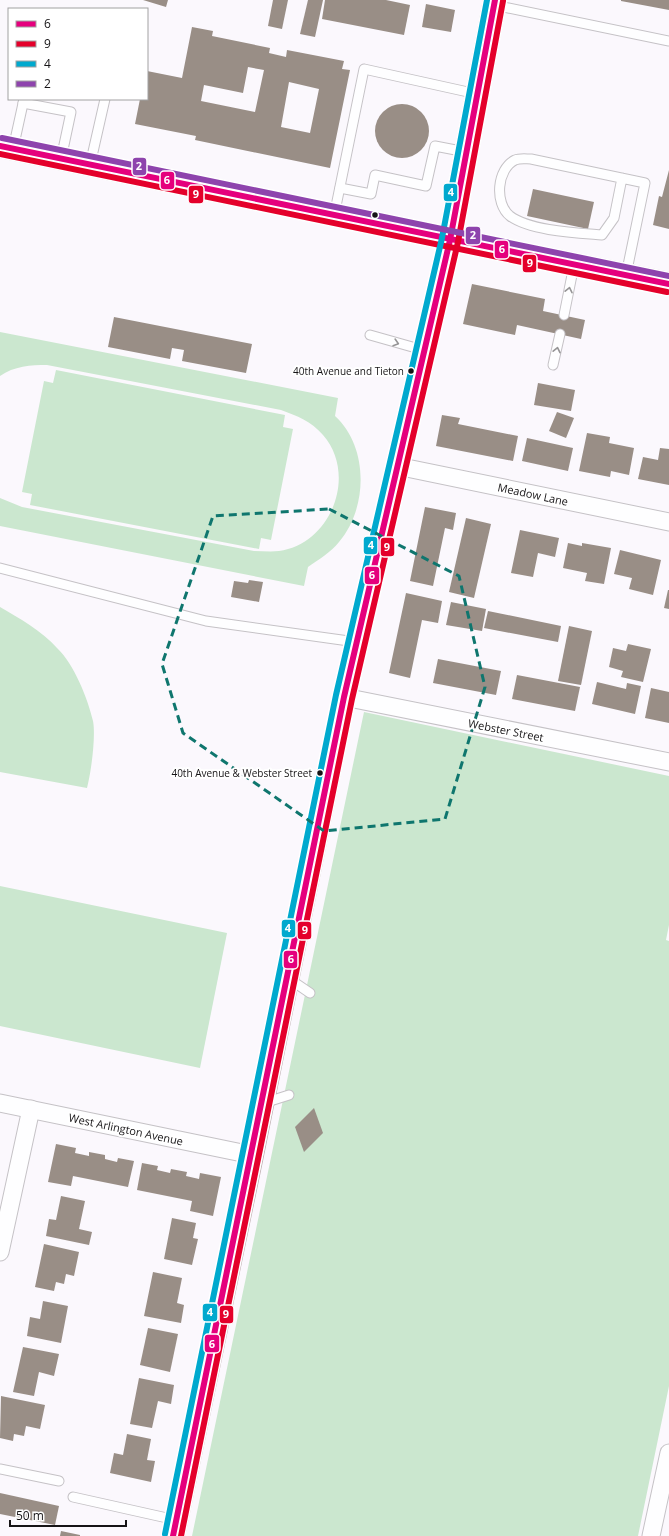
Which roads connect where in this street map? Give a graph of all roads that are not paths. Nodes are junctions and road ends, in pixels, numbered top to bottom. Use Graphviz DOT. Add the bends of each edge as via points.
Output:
graph roads {
  1 [pos="494,2"];
  2 [pos="669,41"];
  3 [pos="477,94"];
  4 [pos="105,100"];
  5 [pos="23,101"];
  6 [pos="7,148"];
  7 [pos="466,152"];
  8 [pos="61,159"];
  9 [pos="90,165"];
  10 [pos="622,178"];
  11 [pos="340,188"];
  12 [pos="334,216"];
  13 [pos="450,240"];
  14 [pos="574,265"];
  15 [pos="626,275"];
  16 [pos="669,284"];
  17 [pos="564,315"];
  18 [pos="560,334"];
  19 [pos="370,335"];
  20 [pos="423,350"];
  21 [pos="553,365"];
  22 [pos="397,466"];
  23 [pos="669,522"];
  24 [pos="0,568"];
  25 [pos="357,642"];
  26 [pos="344,697"];
  27 [pos="669,762"];
  28 [pos="288,978"];
  29 [pos="310,993"];
  30 [pos="289,1095"];
  31 [pos="0,1102"];
  32 [pos="262,1104"];
  33 [pos="32,1109"];
  34 [pos="252,1155"];
  35 [pos="2,1232"];
  36 [pos="0,1252"];
  37 [pos="669,1453"];
  38 [pos="0,1469"];
  39 [pos="59,1482"];
  40 [pos="73,1497"];
  41 [pos="174,1528"];
  42 [pos="651,1536"];
  1 -- 2 [label="lane"];
  1 -- 3 [label="main road"];
  3 -- 7 [label="main road"];
  3 -- 11 [label="lane" via="364,69"];
  4 -- 9 [label="lane"];
  5 -- 6 [label="lane"];
  5 -- 8 [label="lane" via="70,112"];
  6 -- 8 [label="main road"];
  7 -- 11 [label="lane" via="434,146 426,186 375,175 371,194"];
  7 -- 13 [label="main road"];
  8 -- 9 [label="main road"];
  9 -- 12 [label="main road"];
  10 -- 10 [label="lane" via="521,158 515,160 504,172 499,187 502,204 509,215 523,222 569,232 602,235 614,218"];
  10 -- 15 [label="lane" via="645,182"];
  11 -- 12 [label="lane"];
  12 -- 13 [label="main road"];
  13 -- 14 [label="main road"];
  13 -- 20 [label="main road"];
  14 -- 15 [label="main road"];
  17 -- 14 [label="lane, one-way"];
  15 -- 16 [label="main road"];
  21 -- 18 [label="lane, one-way"];
  19 -- 20 [label="lane, one-way"];
  20 -- 22 [label="main road"];
  22 -- 23 [label="street, Meadow Lane"];
  22 -- 25 [label="main road"];
  24 -- 25 [label="lane" via="206,620"];
  25 -- 26 [label="main road"];
  26 -- 27 [label="street, Webster Street"];
  26 -- 28 [label="main road"];
  28 -- 29 [label="lane"];
  28 -- 32 [label="main road"];
  30 -- 32 [label="lane"];
  31 -- 33 [label="street, West Arlington Avenue"];
  32 -- 34 [label="main road"];
  33 -- 34 [label="street, West Arlington Avenue"];
  33 -- 35 [label="street"];
  34 -- 41 [label="main road"];
  35 -- 36 [label="street"];
  37 -- 42 [label="street"];
  38 -- 39 [label="lane"];
  40 -- 41 [label="lane"];
}
